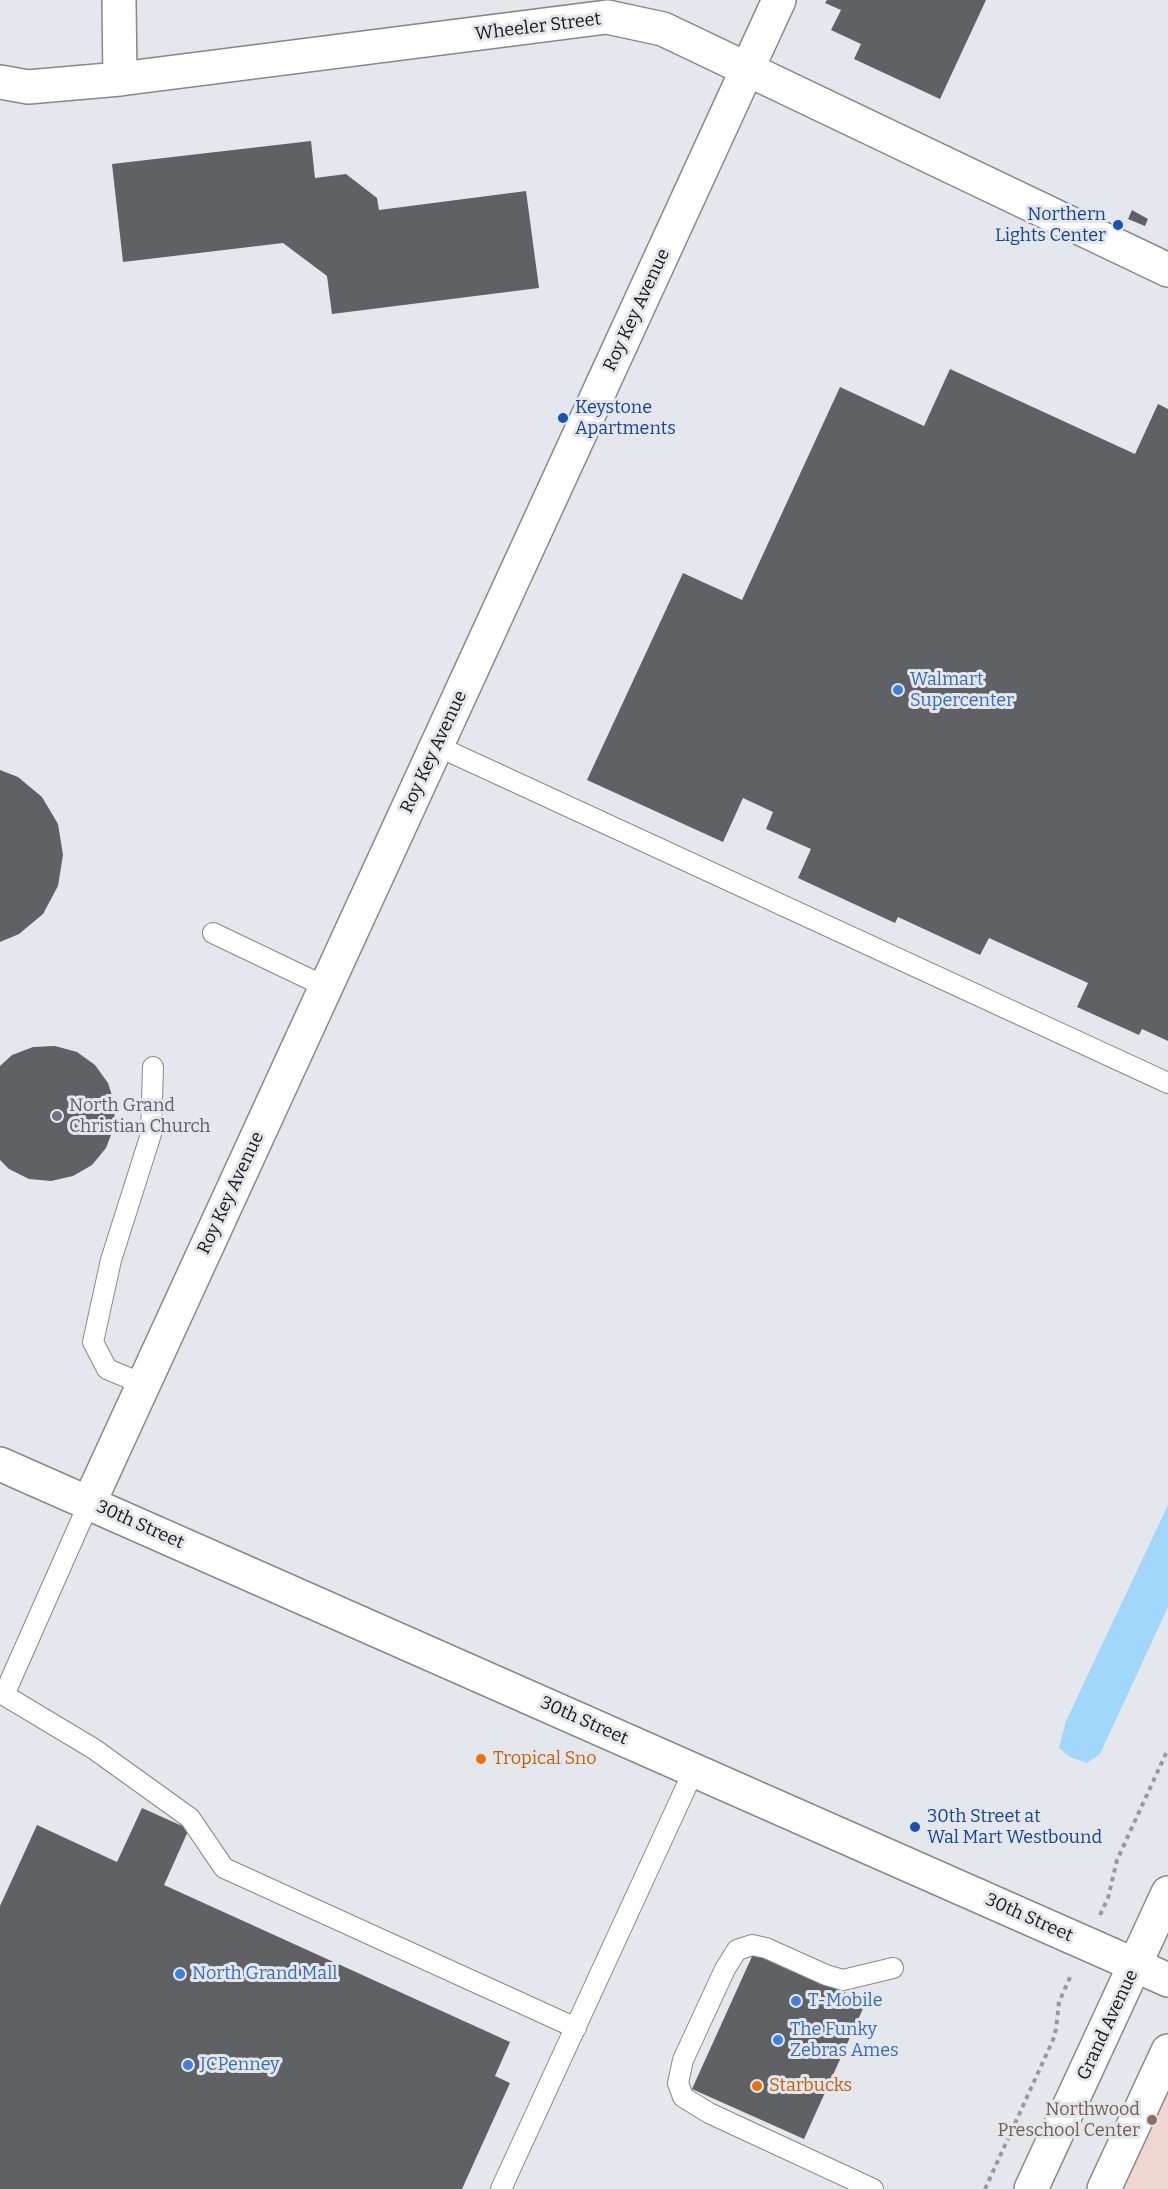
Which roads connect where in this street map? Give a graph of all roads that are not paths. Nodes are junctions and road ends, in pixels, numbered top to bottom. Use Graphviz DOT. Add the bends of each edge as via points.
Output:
graph roads {
  1 [pos="119,0"];
  2 [pos="779,0"];
  3 [pos="747,71"];
  4 [pos="120,80"];
  5 [pos="0,82"];
  6 [pos="1168,270"];
  7 [pos="437,746"];
  8 [pos="213,933"];
  9 [pos="326,987"];
  10 [pos="153,1066"];
  11 [pos="1168,1083"];
  12 [pos="143,1384"];
  13 [pos="0,1464"];
  14 [pos="89,1503"];
  15 [pos="694,1770"];
  16 [pos="1168,1893"];
  17 [pos="1135,1965"];
  18 [pos="893,1968"];
  19 [pos="1168,1980"];
  20 [pos="576,2028"];
  21 [pos="1168,2051"];
  22 [pos="501,2189"];
  23 [pos="873,2189"];
  24 [pos="1031,2189"];
  25 [pos="1104,2189"];
  1 -- 4 [label="street"];
  2 -- 3 [label="street, Roy Key Avenue"];
  3 -- 4 [label="street, Wheeler Street" via="663,29 607,17"];
  3 -- 6 [label="street, Wheeler Street"];
  3 -- 7 [label="street, Roy Key Avenue"];
  4 -- 5 [label="street, Wheeler Street" via="28,87"];
  7 -- 9 [label="street, Roy Key Avenue"];
  7 -- 11 [label="lane"];
  8 -- 9 [label="lane"];
  9 -- 12 [label="street, Roy Key Avenue"];
  10 -- 12 [label="lane" via="151,1134 111,1260 93,1342 107,1369"];
  12 -- 14 [label="street, Roy Key Avenue"];
  13 -- 14 [label="street, 30th Street"];
  14 -- 15 [label="street, 30th Street"];
  14 -- 20 [label="lane" via="4,1695 94,1749 190,1818 224,1868"];
  15 -- 17 [label="street, 30th Street"];
  15 -- 20 [label="lane"];
  16 -- 17 [label="street, Grand Avenue"];
  17 -- 19 [label="street, 30th Street"];
  17 -- 24 [label="street, Grand Avenue"];
  18 -- 23 [label="lane" via="843,1980 766,1948 752,1945 737,1950 724,1969 683,2060 678,2083 683,2097 709,2113"];
  20 -- 22 [label="lane"];
  21 -- 25 [label="street"];
}
